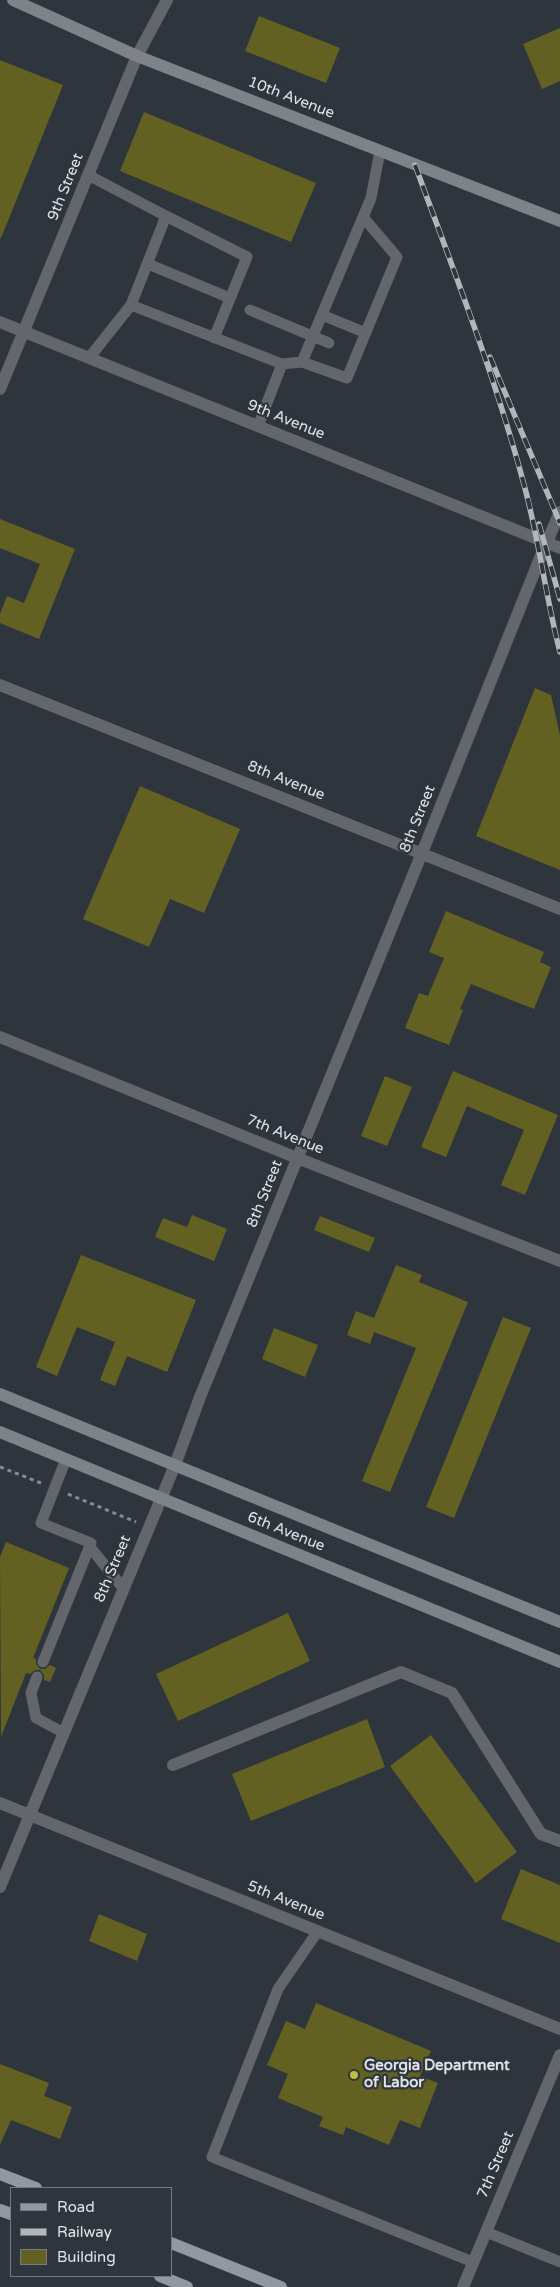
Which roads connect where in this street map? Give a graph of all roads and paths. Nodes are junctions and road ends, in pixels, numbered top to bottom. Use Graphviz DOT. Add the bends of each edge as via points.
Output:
graph roads {
  1 [pos="12,0"];
  2 [pos="167,0"];
  3 [pos="137,56"];
  4 [pos="380,150"];
  5 [pos="88,175"];
  6 [pos="166,216"];
  7 [pos="363,217"];
  8 [pos="560,221"];
  9 [pos="148,264"];
  10 [pos="231,301"];
  11 [pos="131,305"];
  12 [pos="250,310"];
  13 [pos="322,315"];
  14 [pos="0,322"];
  15 [pos="23,331"];
  16 [pos="366,333"];
  17 [pos="313,336"];
  18 [pos="214,338"];
  19 [pos="329,342"];
  20 [pos="89,358"];
  21 [pos="302,362"];
  22 [pos="282,364"];
  23 [pos="0,389"];
  24 [pos="258,426"];
  25 [pos="560,512"];
  26 [pos="546,543"];
  27 [pos="560,548"];
  28 [pos="0,685"];
  29 [pos="422,853"];
  30 [pos="560,908"];
  31 [pos="0,1037"];
  32 [pos="297,1158"];
  33 [pos="560,1261"];
  34 [pos="0,1394"];
  35 [pos="0,1432"];
  36 [pos="66,1459"];
  37 [pos="174,1465"];
  38 [pos="0,1467"];
  39 [pos="54,1489"];
  40 [pos="161,1498"];
  41 [pos="148,1528"];
  42 [pos="90,1547"];
  43 [pos="123,1588"];
  44 [pos="560,1622"];
  45 [pos="43,1662"];
  46 [pos="560,1662"];
  47 [pos="38,1677"];
  48 [pos="64,1733"];
  49 [pos="173,1765"];
  50 [pos="0,1803"];
  51 [pos="30,1815"];
  52 [pos="560,1841"];
  53 [pos="0,1888"];
  54 [pos="318,1931"];
  55 [pos="560,2029"];
  56 [pos="560,2055"];
  57 [pos="0,2174"];
  58 [pos="33,2187"];
  59 [pos="486,2232"];
  60 [pos="172,2243"];
  61 [pos="473,2262"];
  62 [pos="560,2262"];
  63 [pos="162,2277"];
  64 [pos="187,2287"];
  65 [pos="281,2287"];
  66 [pos="463,2287"];
  1 -- 3 [label="main road, 10th Avenue"];
  2 -- 3 [label="street, 9th Street"];
  3 -- 4 [label="main road, 10th Avenue"];
  3 -- 5 [label="street, 9th Street"];
  4 -- 7 [label="lane" via="371,198"];
  4 -- 8 [label="main road, 10th Avenue"];
  5 -- 6 [label="lane"];
  5 -- 15 [label="street, 9th Street"];
  6 -- 9 [label="lane"];
  6 -- 10 [label="lane" via="247,257"];
  7 -- 13 [label="lane"];
  7 -- 16 [label="lane" via="397,257"];
  9 -- 10 [label="lane"];
  9 -- 11 [label="lane"];
  10 -- 18 [label="lane"];
  11 -- 18 [label="lane"];
  11 -- 20 [label="lane"];
  12 -- 17 [label="lane"];
  13 -- 16 [label="lane"];
  13 -- 17 [label="lane"];
  14 -- 15 [label="street, 9th Avenue"];
  15 -- 20 [label="street, 9th Avenue"];
  15 -- 23 [label="street, 9th Street"];
  16 -- 21 [label="lane" via="352,352 347,378"];
  17 -- 19 [label="lane"];
  17 -- 21 [label="lane"];
  18 -- 22 [label="lane"];
  20 -- 24 [label="street, 9th Avenue"];
  21 -- 22 [label="lane"];
  22 -- 24 [label="lane"];
  24 -- 26 [label="street, 9th Avenue"];
  25 -- 26 [label="street, 8th Street"];
  26 -- 27 [label="street, 9th Avenue"];
  26 -- 29 [label="street, 8th Street"];
  28 -- 29 [label="street, 8th Avenue"];
  29 -- 30 [label="street, 8th Avenue"];
  29 -- 32 [label="street, 8th Street"];
  31 -- 32 [label="street, 7th Avenue"];
  32 -- 33 [label="street, 7th Avenue"];
  32 -- 37 [label="street, 8th Street"];
  34 -- 37 [label="main road, 6th Avenue"];
  35 -- 36 [label="main road, 6th Avenue"];
  36 -- 39 [label="lane"];
  36 -- 40 [label="main road, 6th Avenue"];
  37 -- 40 [label="street, 8th Street"];
  37 -- 44 [label="main road, 6th Avenue"];
  38 -- 39 [label="path"];
  39 -- 41 [label="path"];
  39 -- 42 [label="lane" via="42,1523 91,1543"];
  40 -- 41 [label="street, 8th Street"];
  40 -- 46 [label="main road, 6th Avenue"];
  41 -- 43 [label="street, 8th Street"];
  42 -- 43 [label="lane"];
  42 -- 45 [label="lane"];
  43 -- 48 [label="street, 8th Street"];
  47 -- 48 [label="lane" via="31,1693 36,1718"];
  48 -- 51 [label="street, 8th Street"];
  49 -- 52 [label="street" via="401,1672 452,1693 542,1834"];
  50 -- 51 [label="street, 5th Avenue"];
  51 -- 53 [label="street, 8th Street"];
  51 -- 54 [label="street, 5th Avenue"];
  54 -- 55 [label="street, 5th Avenue"];
  54 -- 61 [label="lane" via="278,1989 212,2157"];
  56 -- 59 [label="street, 7th Street"];
  57 -- 58 [label="main road"];
  59 -- 61 [label="street, 7th Street"];
  59 -- 62 [label="lane"];
  60 -- 65 [label="main road"];
  61 -- 66 [label="street, 7th Street"];
  63 -- 64 [label="main road"];
}
